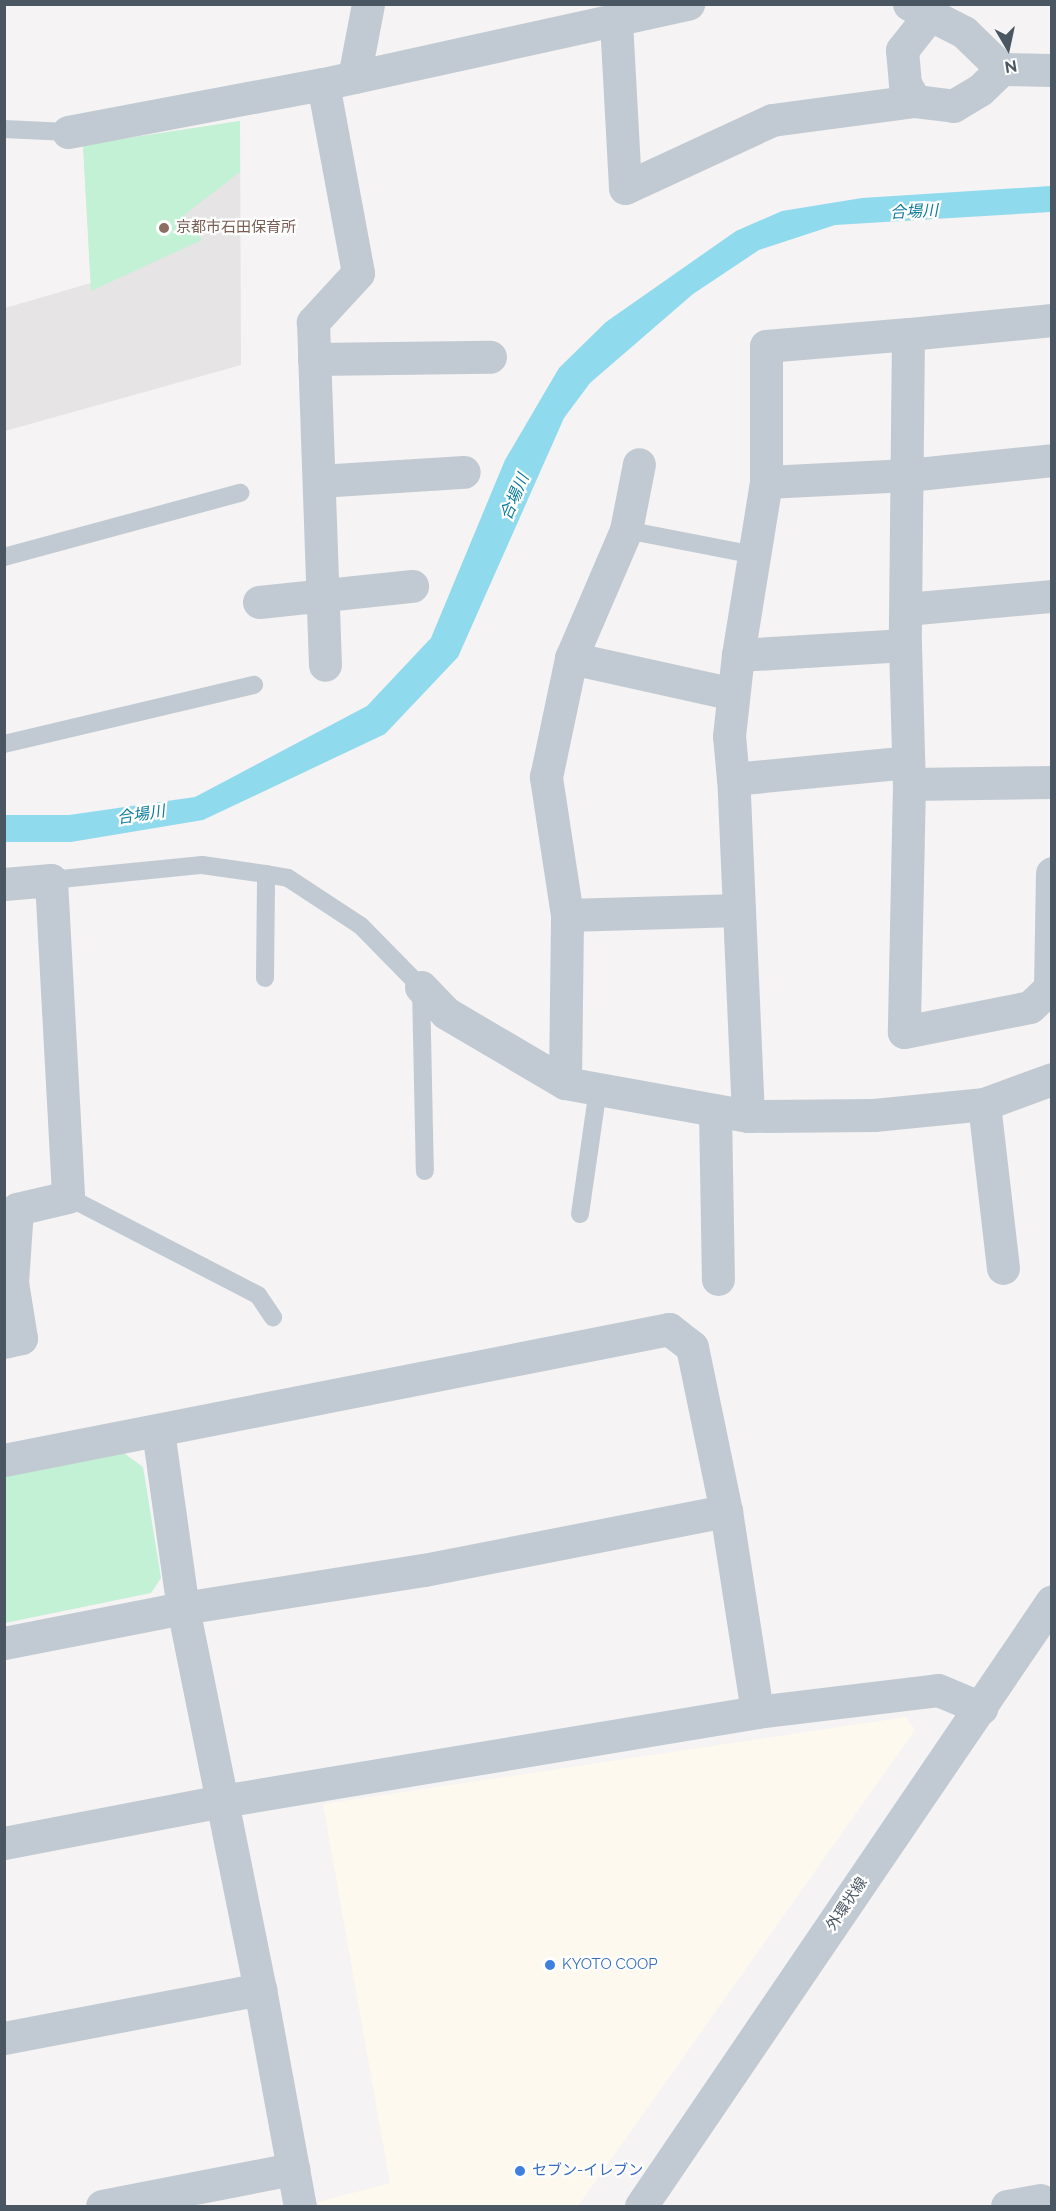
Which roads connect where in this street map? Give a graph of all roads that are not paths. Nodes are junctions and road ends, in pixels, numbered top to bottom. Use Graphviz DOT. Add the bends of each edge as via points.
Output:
graph roads {
  1 [pos="368,4"];
  2 [pos="688,4"];
  3 [pos="919,10"];
  4 [pos="616,21"];
  5 [pos="1002,69"];
  6 [pos="1052,70"];
  7 [pos="339,80"];
  8 [pos="915,101"];
  9 [pos="4,129"];
  10 [pos="68,132"];
  11 [pos="1052,320"];
  12 [pos="908,334"];
  13 [pos="490,357"];
  14 [pos="314,359"];
  15 [pos="1052,460"];
  16 [pos="639,464"];
  17 [pos="464,472"];
  18 [pos="908,475"];
  19 [pos="319,481"];
  20 [pos="766,482"];
  21 [pos="240,493"];
  22 [pos="626,530"];
  23 [pos="755,555"];
  24 [pos="4,557"];
  25 [pos="412,586"];
  26 [pos="323,594"];
  27 [pos="1052,596"];
  28 [pos="259,602"];
  29 [pos="906,609"];
  30 [pos="905,645"];
  31 [pos="738,655"];
  32 [pos="571,658"];
  33 [pos="325,665"];
  34 [pos="254,685"];
  35 [pos="733,694"];
  36 [pos="4,744"];
  37 [pos="909,773"];
  38 [pos="733,779"];
  39 [pos="1052,782"];
  40 [pos="1052,873"];
  41 [pos="266,874"];
  42 [pos="51,880"];
  43 [pos="4,884"];
  44 [pos="739,910"];
  45 [pos="567,915"];
  46 [pos="265,978"];
  47 [pos="421,987"];
  48 [pos="1051,988"];
  49 [pos="1052,1079"];
  50 [pos="565,1083"];
  51 [pos="598,1089"];
  52 [pos="984,1104"];
  53 [pos="716,1111"];
  54 [pos="748,1116"];
  55 [pos="425,1171"];
  56 [pos="68,1197"];
  57 [pos="580,1214"];
  58 [pos="1003,1268"];
  59 [pos="718,1280"];
  60 [pos="273,1317"];
  61 [pos="4,1342"];
  62 [pos="158,1431"];
  63 [pos="4,1460"];
  64 [pos="726,1511"];
  65 [pos="1052,1601"];
  66 [pos="183,1608"];
  67 [pos="4,1643"];
  68 [pos="981,1708"];
  69 [pos="757,1712"];
  70 [pos="222,1801"];
  71 [pos="4,1843"];
  72 [pos="260,1989"];
  73 [pos="4,2038"];
  74 [pos="293,2169"];
  75 [pos="1040,2200"];
  76 [pos="102,2206"];
  77 [pos="300,2206"];
  78 [pos="641,2206"];
  79 [pos="1007,2206"];
  1 -- 7 [label="street"];
  2 -- 4 [label="street"];
  3 -- 5 [label="street" via="964,32"];
  3 -- 8 [label="street" via="902,50 905,84"];
  4 -- 7 [label="street"];
  4 -- 8 [label="street" via="625,188 772,120"];
  5 -- 6 [label="street"];
  5 -- 8 [label="street" via="980,90 952,106"];
  7 -- 10 [label="street"];
  7 -- 14 [label="street" via="358,273 313,322"];
  9 -- 10 [label="lane"];
  11 -- 12 [label="street"];
  12 -- 18 [label="street"];
  12 -- 20 [label="street" via="766,346"];
  13 -- 14 [label="street"];
  14 -- 19 [label="street"];
  15 -- 18 [label="street"];
  16 -- 22 [label="street"];
  17 -- 19 [label="street"];
  18 -- 20 [label="street"];
  18 -- 29 [label="street"];
  19 -- 26 [label="street"];
  20 -- 23 [label="street"];
  21 -- 24 [label="lane"];
  22 -- 23 [label="lane"];
  22 -- 32 [label="street"];
  23 -- 31 [label="street"];
  25 -- 26 [label="street"];
  26 -- 28 [label="street"];
  26 -- 33 [label="street"];
  27 -- 29 [label="street"];
  29 -- 30 [label="street"];
  30 -- 31 [label="street"];
  30 -- 37 [label="street"];
  31 -- 35 [label="street"];
  32 -- 35 [label="street"];
  32 -- 45 [label="street" via="546,777"];
  34 -- 36 [label="lane"];
  35 -- 38 [label="street" via="729,736"];
  37 -- 38 [label="street"];
  37 -- 39 [label="street"];
  37 -- 48 [label="street" via="904,1032 1030,1006"];
  38 -- 44 [label="street"];
  40 -- 48 [label="street"];
  41 -- 42 [label="lane" via="202,865"];
  41 -- 46 [label="lane"];
  41 -- 47 [label="lane" via="288,878 361,926"];
  42 -- 43 [label="street"];
  42 -- 56 [label="street"];
  44 -- 45 [label="street"];
  44 -- 54 [label="street"];
  45 -- 50 [label="street"];
  47 -- 50 [label="street" via="446,1013"];
  47 -- 55 [label="lane"];
  49 -- 52 [label="street"];
  50 -- 51 [label="street"];
  51 -- 53 [label="street"];
  51 -- 57 [label="lane"];
  52 -- 54 [label="street" via="874,1115"];
  52 -- 58 [label="street"];
  53 -- 54 [label="street"];
  53 -- 59 [label="street"];
  56 -- 60 [label="lane" via="258,1295"];
  56 -- 61 [label="street" via="17,1209 12,1282 21,1338"];
  62 -- 63 [label="street"];
  62 -- 64 [label="street" via="669,1329 692,1347"];
  62 -- 66 [label="street"];
  64 -- 66 [label="street" via="424,1570"];
  64 -- 69 [label="street"];
  65 -- 68 [label="street, 外環状線"];
  66 -- 67 [label="street"];
  66 -- 70 [label="street"];
  68 -- 69 [label="street" via="938,1690"];
  68 -- 78 [label="street, 外環状線"];
  69 -- 70 [label="street"];
  70 -- 71 [label="street"];
  70 -- 72 [label="street"];
  72 -- 73 [label="street"];
  72 -- 74 [label="street"];
  74 -- 76 [label="street"];
  74 -- 77 [label="street"];
  75 -- 79 [label="street"];
}
